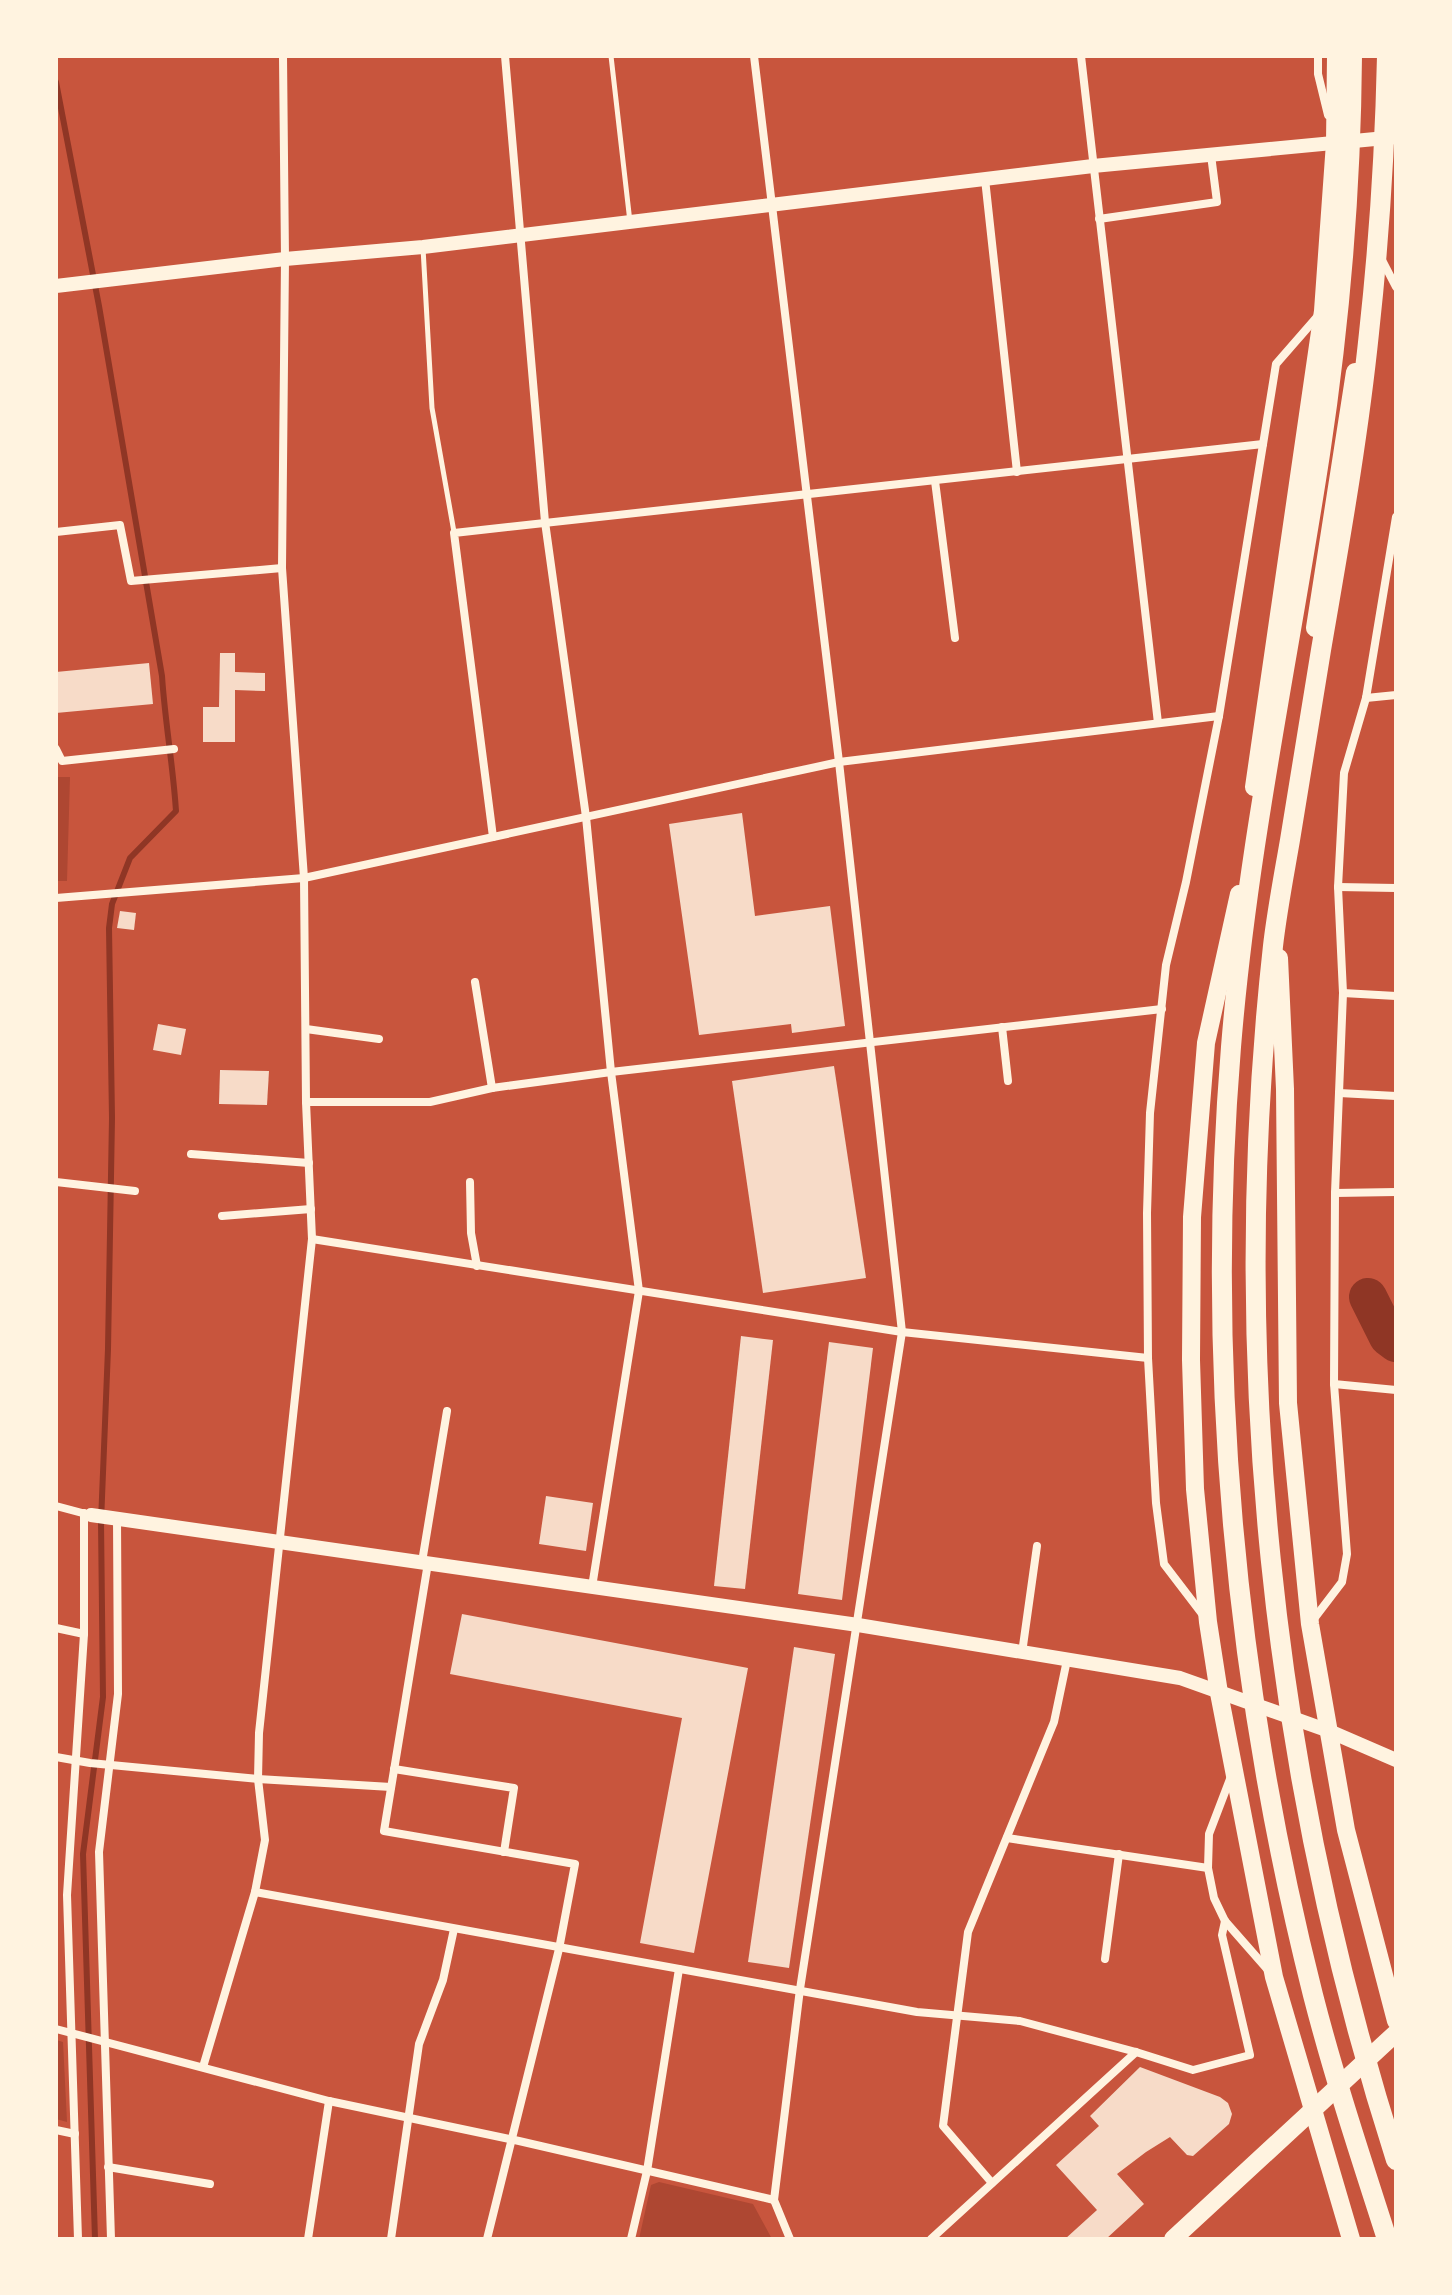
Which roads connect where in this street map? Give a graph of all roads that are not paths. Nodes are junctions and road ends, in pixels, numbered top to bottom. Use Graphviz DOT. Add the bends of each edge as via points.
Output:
graph roads {
  1 [pos="283,56"];
  2 [pos="505,56"];
  3 [pos="611,56"];
  4 [pos="754,56"];
  5 [pos="1081,56"];
  6 [pos="1318,56"];
  7 [pos="1336,56"];
  8 [pos="1352,56"];
  9 [pos="1390,56"];
  10 [pos="1392,138"];
  11 [pos="1335,143"];
  12 [pos="1211,155"];
  13 [pos="1093,166"];
  14 [pos="985,179"];
  15 [pos="772,205"];
  16 [pos="1099,219"];
  17 [pos="630,223"];
  18 [pos="521,236"];
  19 [pos="423,247"];
  20 [pos="1375,247"];
  21 [pos="285,259"];
  22 [pos="56,286"];
  23 [pos="1396,287"];
  24 [pos="1323,311"];
  25 [pos="1263,444"];
  26 [pos="1127,460"];
  27 [pos="1017,472"];
  28 [pos="935,481"];
  29 [pos="805,495"];
  30 [pos="1396,517"];
  31 [pos="545,522"];
  32 [pos="56,532"];
  33 [pos="454,533"];
  34 [pos="282,568"];
  35 [pos="955,638"];
  36 [pos="1396,695"];
  37 [pos="1366,698"];
  38 [pos="1219,716"];
  39 [pos="1158,723"];
  40 [pos="56,749"];
  41 [pos="174,749"];
  42 [pos="839,762"];
  43 [pos="586,817"];
  44 [pos="493,837"];
  45 [pos="304,878"];
  46 [pos="1338,887"];
  47 [pos="1396,888"];
  48 [pos="1274,891"];
  49 [pos="1239,894"];
  50 [pos="56,898"];
  51 [pos="475,982"];
  52 [pos="1343,993"];
  53 [pos="1396,996"];
  54 [pos="1162,1009"];
  55 [pos="1002,1027"];
  56 [pos="306,1029"];
  57 [pos="379,1039"];
  58 [pos="869,1042"];
  59 [pos="611,1072"];
  60 [pos="1008,1081"];
  61 [pos="492,1088"];
  62 [pos="1339,1093"];
  63 [pos="1396,1096"];
  64 [pos="306,1102"];
  65 [pos="191,1154"];
  66 [pos="309,1163"];
  67 [pos="56,1182"];
  68 [pos="470,1182"];
  69 [pos="135,1191"];
  70 [pos="1396,1192"];
  71 [pos="1335,1193"];
  72 [pos="311,1209"];
  73 [pos="222,1216"];
  74 [pos="1217,1220"];
  75 [pos="1248,1225"];
  76 [pos="312,1239"];
  77 [pos="477,1266"];
  78 [pos="639,1291"];
  79 [pos="902,1332"];
  80 [pos="1148,1358"];
  81 [pos="1334,1384"];
  82 [pos="1396,1390"];
  83 [pos="447,1411"];
  84 [pos="56,1506"];
  85 [pos="88,1514"];
  86 [pos="112,1518"];
  87 [pos="278,1542"];
  88 [pos="1037,1546"];
  89 [pos="425,1563"];
  90 [pos="592,1587"];
  91 [pos="1208,1622"];
  92 [pos="1310,1624"];
  93 [pos="858,1625"];
  94 [pos="56,1628"];
  95 [pos="84,1634"];
  96 [pos="1022,1653"];
  97 [pos="1067,1660"];
  98 [pos="1219,1693"];
  99 [pos="1329,1731"];
  100 [pos="56,1757"];
  101 [pos="1396,1760"];
  102 [pos="77,1762"];
  103 [pos="105,1764"];
  104 [pos="1235,1767"];
  105 [pos="394,1769"];
  106 [pos="258,1779"];
  107 [pos="391,1787"];
  108 [pos="1007,1838"];
  109 [pos="504,1852"];
  110 [pos="1119,1854"];
  111 [pos="1208,1868"];
  112 [pos="255,1892"];
  113 [pos="56,1893"];
  114 [pos="67,1895"];
  115 [pos="1225,1921"];
  116 [pos="454,1929"];
  117 [pos="559,1949"];
  118 [pos="1105,1959"];
  119 [pos="679,1969"];
  120 [pos="1274,1977"];
  121 [pos="800,1989"];
  122 [pos="957,2015"];
  123 [pos="1396,2021"];
  124 [pos="56,2029"];
  125 [pos="72,2033"];
  126 [pos="1396,2033"];
  127 [pos="101,2041"];
  128 [pos="1136,2052"];
  129 [pos="203,2067"];
  130 [pos="329,2101"];
  131 [pos="1313,2108"];
  132 [pos="409,2117"];
  133 [pos="56,2130"];
  134 [pos="75,2134"];
  135 [pos="512,2139"];
  136 [pos="1396,2160"];
  137 [pos="108,2167"];
  138 [pos="647,2171"];
  139 [pos="992,2183"];
  140 [pos="210,2184"];
  141 [pos="774,2200"];
  142 [pos="78,2239"];
  143 [pos="111,2239"];
  144 [pos="308,2239"];
  145 [pos="391,2239"];
  146 [pos="487,2239"];
  147 [pos="631,2239"];
  148 [pos="790,2239"];
  149 [pos="931,2239"];
  150 [pos="1173,2239"];
  151 [pos="1351,2239"];
  152 [pos="1387,2239"];
  1 -- 21 [label="street"];
  2 -- 18 [label="street"];
  3 -- 17 [label="lane"];
  4 -- 15 [label="street"];
  5 -- 13 [label="street"];
  6 -- 11 [label="street"];
  7 -- 11 [label="highway"];
  8 -- 152 [label="highway" via="1347,214 1336,334 1265,781 1231,1045 1223,1338 1237,1562 1264,1766 1313,1994"];
  9 -- 10 [label="highway"];
  9 -- 136 [label="highway" via="1369,335 1274,940 1256,1153 1255,1251 1262,1447 1284,1670 1320,1872"];
  10 -- 11 [label="street"];
  10 -- 20 [label="highway"];
  11 -- 12 [label="street"];
  11 -- 24 [label="highway"];
  12 -- 13 [label="street"];
  12 -- 16 [label="street" via="1217,202"];
  13 -- 14 [label="street"];
  13 -- 16 [label="street"];
  14 -- 15 [label="street"];
  14 -- 27 [label="street"];
  15 -- 17 [label="street"];
  15 -- 29 [label="street"];
  16 -- 26 [label="street"];
  17 -- 18 [label="street"];
  18 -- 19 [label="street"];
  18 -- 31 [label="street"];
  19 -- 21 [label="street"];
  19 -- 33 [label="lane" via="432,408"];
  20 -- 23 [label="street"];
  20 -- 48 [label="highway"];
  21 -- 22 [label="street"];
  21 -- 34 [label="street"];
  24 -- 25 [label="street" via="1276,364"];
  24 -- 49 [label="highway"];
  25 -- 26 [label="street"];
  25 -- 38 [label="street"];
  26 -- 27 [label="street"];
  26 -- 39 [label="street"];
  27 -- 28 [label="street"];
  28 -- 29 [label="street"];
  28 -- 35 [label="street"];
  29 -- 31 [label="street"];
  29 -- 42 [label="street"];
  30 -- 37 [label="street"];
  31 -- 33 [label="street"];
  31 -- 43 [label="street"];
  32 -- 34 [label="street" via="120,525 131,581"];
  33 -- 44 [label="street"];
  34 -- 45 [label="street"];
  36 -- 37 [label="street"];
  37 -- 46 [label="street" via="1344,773"];
  38 -- 39 [label="street"];
  38 -- 54 [label="street" via="1166,965"];
  39 -- 42 [label="street"];
  40 -- 41 [label="street" via="62,761"];
  42 -- 43 [label="street"];
  42 -- 58 [label="street"];
  43 -- 44 [label="street"];
  43 -- 59 [label="street"];
  44 -- 45 [label="street"];
  45 -- 50 [label="street"];
  45 -- 56 [label="street"];
  46 -- 47 [label="street"];
  46 -- 52 [label="street"];
  48 -- 75 [label="highway" via="1250,1139"];
  48 -- 92 [label="highway" via="1285,1089 1288,1403"];
  49 -- 74 [label="highway"];
  49 -- 91 [label="highway" via="1206,1043 1192,1217 1195,1489"];
  51 -- 61 [label="street"];
  52 -- 53 [label="street"];
  52 -- 62 [label="street"];
  54 -- 55 [label="street"];
  54 -- 80 [label="street" via="1150,1113"];
  55 -- 58 [label="street"];
  55 -- 60 [label="street"];
  56 -- 57 [label="street"];
  56 -- 64 [label="street"];
  58 -- 59 [label="street"];
  58 -- 79 [label="street"];
  59 -- 61 [label="street"];
  59 -- 78 [label="street"];
  61 -- 64 [label="street" via="430,1102"];
  62 -- 63 [label="street"];
  62 -- 71 [label="street"];
  64 -- 66 [label="street"];
  65 -- 66 [label="street"];
  66 -- 72 [label="street"];
  67 -- 69 [label="street"];
  68 -- 77 [label="street"];
  70 -- 71 [label="street"];
  71 -- 81 [label="street"];
  72 -- 73 [label="street"];
  72 -- 76 [label="street"];
  76 -- 77 [label="street"];
  76 -- 87 [label="street"];
  77 -- 78 [label="street"];
  78 -- 79 [label="street"];
  78 -- 90 [label="street"];
  79 -- 80 [label="street"];
  79 -- 93 [label="street"];
  80 -- 91 [label="street" via="1164,1564"];
  81 -- 82 [label="street"];
  81 -- 92 [label="street" via="1347,1554 1342,1582"];
  83 -- 89 [label="street"];
  84 -- 85 [label="street"];
  85 -- 86 [label="street"];
  85 -- 95 [label="street"];
  86 -- 87 [label="street"];
  86 -- 103 [label="street" via="118,1694"];
  87 -- 89 [label="street"];
  87 -- 106 [label="street"];
  88 -- 96 [label="street"];
  89 -- 90 [label="street"];
  89 -- 105 [label="street"];
  90 -- 93 [label="street"];
  91 -- 98 [label="highway"];
  92 -- 99 [label="highway"];
  93 -- 96 [label="street"];
  93 -- 121 [label="street"];
  94 -- 95 [label="street"];
  95 -- 102 [label="street"];
  96 -- 97 [label="street"];
  97 -- 98 [label="street" via="1180,1678"];
  97 -- 108 [label="street" via="1054,1722"];
  98 -- 99 [label="street"];
  98 -- 104 [label="highway"];
  99 -- 101 [label="street"];
  99 -- 123 [label="highway" via="1346,1830"];
  100 -- 102 [label="street"];
  102 -- 103 [label="street"];
  102 -- 114 [label="street"];
  103 -- 106 [label="street"];
  103 -- 127 [label="street" via="99,1852"];
  104 -- 111 [label="street" via="1209,1834"];
  104 -- 120 [label="highway"];
  105 -- 107 [label="street"];
  105 -- 109 [label="street" via="514,1788"];
  106 -- 107 [label="street"];
  106 -- 112 [label="street" via="265,1840"];
  107 -- 109 [label="street" via="384,1831"];
  108 -- 110 [label="street"];
  108 -- 122 [label="street" via="968,1932"];
  109 -- 117 [label="street" via="575,1864"];
  110 -- 111 [label="street"];
  110 -- 118 [label="street"];
  111 -- 115 [label="street"];
  112 -- 116 [label="street"];
  112 -- 129 [label="street"];
  113 -- 114 [label="street"];
  114 -- 125 [label="street"];
  115 -- 120 [label="street"];
  115 -- 128 [label="street" via="1222,1935 1250,2055 1193,2070"];
  116 -- 117 [label="street"];
  116 -- 132 [label="street" via="443,1980 419,2044"];
  117 -- 119 [label="street"];
  117 -- 135 [label="street"];
  119 -- 121 [label="street"];
  119 -- 138 [label="street"];
  120 -- 131 [label="highway"];
  121 -- 122 [label="street"];
  121 -- 141 [label="street"];
  122 -- 128 [label="street" via="1020,2021"];
  122 -- 139 [label="street" via="943,2126"];
  124 -- 125 [label="street"];
  125 -- 127 [label="street"];
  125 -- 134 [label="street"];
  126 -- 131 [label="highway"];
  127 -- 129 [label="street"];
  127 -- 137 [label="street"];
  128 -- 139 [label="street"];
  129 -- 130 [label="street"];
  130 -- 132 [label="street"];
  130 -- 144 [label="street"];
  131 -- 150 [label="highway"];
  131 -- 151 [label="highway"];
  132 -- 135 [label="street"];
  132 -- 145 [label="street"];
  133 -- 134 [label="street"];
  134 -- 142 [label="street"];
  135 -- 138 [label="street"];
  135 -- 146 [label="street"];
  137 -- 140 [label="street"];
  137 -- 143 [label="street"];
  138 -- 141 [label="street"];
  138 -- 147 [label="street"];
  139 -- 149 [label="street"];
  141 -- 148 [label="street"];
}
